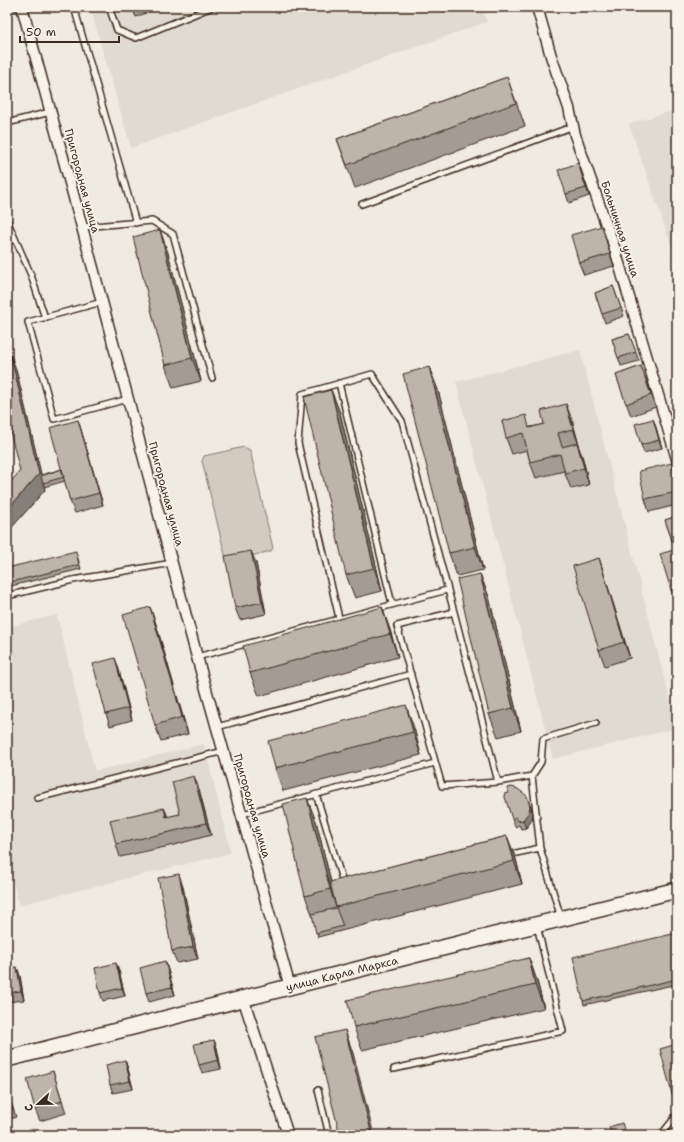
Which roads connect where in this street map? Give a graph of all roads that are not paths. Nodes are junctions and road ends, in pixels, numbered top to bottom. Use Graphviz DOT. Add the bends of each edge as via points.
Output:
graph roads {
  1 [pos="17,7"];
  2 [pos="22,7"];
  3 [pos="74,7"];
  4 [pos="110,7"];
  5 [pos="212,7"];
  6 [pos="537,7"];
  7 [pos="7,10"];
  8 [pos="50,112"];
  9 [pos="7,123"];
  10 [pos="574,126"];
  11 [pos="362,204"];
  12 [pos="7,220"];
  13 [pos="136,222"];
  14 [pos="82,227"];
  15 [pos="15,239"];
  16 [pos="7,242"];
  17 [pos="102,302"];
  18 [pos="45,318"];
  19 [pos="212,378"];
  20 [pos="339,383"];
  21 [pos="128,399"];
  22 [pos="677,459"];
  23 [pos="172,563"];
  24 [pos="447,590"];
  25 [pos="7,596"];
  26 [pos="392,604"];
  27 [pos="454,612"];
  28 [pos="339,618"];
  29 [pos="197,657"];
  30 [pos="411,674"];
  31 [pos="596,723"];
  32 [pos="217,727"];
  33 [pos="224,751"];
  34 [pos="435,763"];
  35 [pos="532,776"];
  36 [pos="498,782"];
  37 [pos="316,794"];
  38 [pos="37,798"];
  39 [pos="242,814"];
  40 [pos="540,848"];
  41 [pos="501,857"];
  42 [pos="677,890"];
  43 [pos="346,893"];
  44 [pos="561,919"];
  45 [pos="537,925"];
  46 [pos="290,986"];
  47 [pos="243,998"];
  48 [pos="7,1059"];
  49 [pos="394,1070"];
  50 [pos="318,1090"];
  51 [pos="677,1115"];
  52 [pos="288,1135"];
  53 [pos="329,1135"];
  54 [pos="661,1135"];
  1 -- 7 [label="lane"];
  2 -- 8 [label="street, Пригородная улица"];
  3 -- 13 [label="lane"];
  4 -- 5 [label="lane" via="118,30 136,38"];
  6 -- 10 [label="street, Больничная улица"];
  8 -- 9 [label="lane"];
  8 -- 14 [label="street, Пригородная улица"];
  10 -- 11 [label="lane"];
  10 -- 22 [label="street, Больничная улица" via="615,250"];
  12 -- 15 [label="lane"];
  13 -- 14 [label="lane"];
  13 -- 19 [label="lane" via="152,221 173,234"];
  14 -- 17 [label="street, Пригородная улица"];
  15 -- 16 [label="lane"];
  15 -- 18 [label="lane" via="31,275"];
  17 -- 18 [label="lane"];
  17 -- 21 [label="street, Пригородная улица"];
  18 -- 21 [label="lane" via="28,322 54,418"];
  20 -- 24 [label="lane" via="372,374 402,421"];
  20 -- 26 [label="lane"];
  20 -- 28 [label="lane" via="302,394 298,443"];
  21 -- 23 [label="street, Пригородная улица"];
  23 -- 25 [label="lane" via="73,580"];
  23 -- 29 [label="street, Пригородная улица"];
  24 -- 26 [label="lane"];
  24 -- 27 [label="lane"];
  26 -- 28 [label="lane"];
  27 -- 30 [label="lane" via="397,626"];
  27 -- 36 [label="lane"];
  28 -- 29 [label="lane"];
  29 -- 32 [label="street, Пригородная улица"];
  30 -- 32 [label="lane"];
  30 -- 34 [label="lane"];
  31 -- 35 [label="lane" via="543,739 541,762"];
  32 -- 33 [label="street, Пригородная улица"];
  33 -- 38 [label="lane"];
  33 -- 39 [label="street, Пригородная улица"];
  34 -- 36 [label="lane" via="442,786"];
  34 -- 37 [label="lane"];
  35 -- 36 [label="lane"];
  35 -- 40 [label="lane"];
  37 -- 39 [label="lane"];
  37 -- 43 [label="lane"];
  39 -- 46 [label="street, Пригородная улица"];
  40 -- 41 [label="lane"];
  40 -- 44 [label="lane"];
  42 -- 44 [label="main road, улица Карла Маркса"];
  44 -- 45 [label="main road, улица Карла Маркса"];
  45 -- 46 [label="main road, улица Карла Маркса"];
  45 -- 49 [label="lane" via="563,1031"];
  46 -- 47 [label="main road, улица Карла Маркса"];
  47 -- 48 [label="main road, улица Карла Маркса"];
  47 -- 52 [label="street"];
  50 -- 53 [label="lane"];
  51 -- 54 [label="lane"];
}
